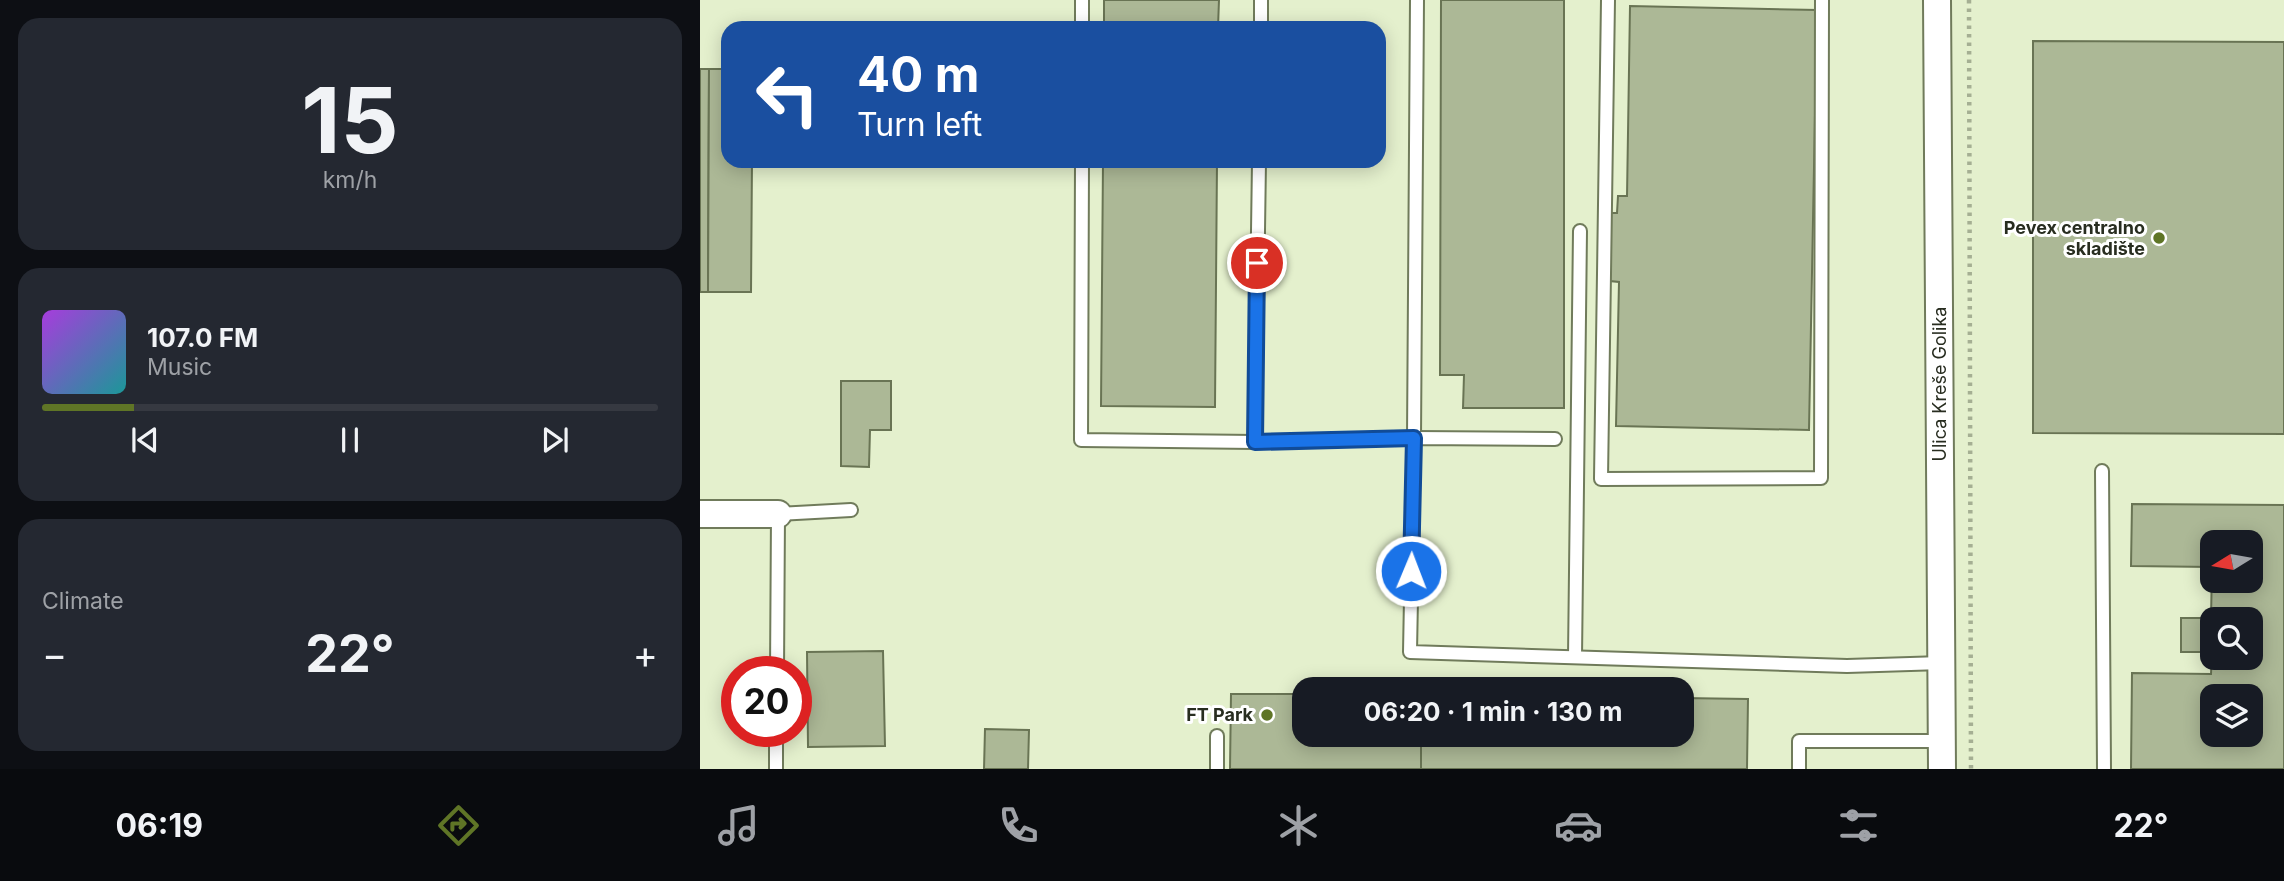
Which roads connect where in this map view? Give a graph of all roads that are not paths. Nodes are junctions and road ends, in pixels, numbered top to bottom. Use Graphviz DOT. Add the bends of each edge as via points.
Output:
graph roads {
  1 [pos="1082,0"];
  2 [pos="1261,0"];
  3 [pos="1417,0"];
  4 [pos="1608,0"];
  5 [pos="1822,0"];
  6 [pos="1937,0"];
  7 [pos="1082,21"];
  8 [pos="1261,21"];
  9 [pos="1082,168"];
  10 [pos="1259,168"];
  11 [pos="1580,231"];
  12 [pos="1414,438"];
  13 [pos="1555,439"];
  14 [pos="1255,442"];
  15 [pos="2102,471"];
  16 [pos="850,510"];
  17 [pos="700,514"];
  18 [pos="778,514"];
  19 [pos="776,656"];
  20 [pos="1575,657"];
  21 [pos="1942,663"];
  22 [pos="1217,736"];
  23 [pos="1942,741"];
  24 [pos="776,747"];
  25 [pos="776,769"];
  26 [pos="1217,769"];
  27 [pos="1799,769"];
  28 [pos="1942,769"];
  29 [pos="2104,769"];
  1 -- 7 [label="lane"];
  2 -- 8 [label="lane"];
  3 -- 12 [label="lane"];
  4 -- 5 [label="lane" via="1601,479 1821,478"];
  6 -- 21 [label="street, Ulica Kreše Golika"];
  9 -- 14 [label="lane" via="1081,440"];
  10 -- 14 [label="lane"];
  11 -- 20 [label="lane"];
  12 -- 13 [label="lane"];
  12 -- 14 [label="lane"];
  12 -- 20 [label="lane" via="1410,652"];
  15 -- 29 [label="lane"];
  16 -- 18 [label="lane"];
  17 -- 18 [label="street"];
  18 -- 19 [label="lane"];
  20 -- 21 [label="lane" via="1847,666"];
  21 -- 23 [label="street, Ulica Kreše Golika"];
  22 -- 26 [label="lane"];
  23 -- 27 [label="lane" via="1799,741"];
  23 -- 28 [label="street, Ulica Kreše Golika"];
  24 -- 25 [label="lane"];
}
